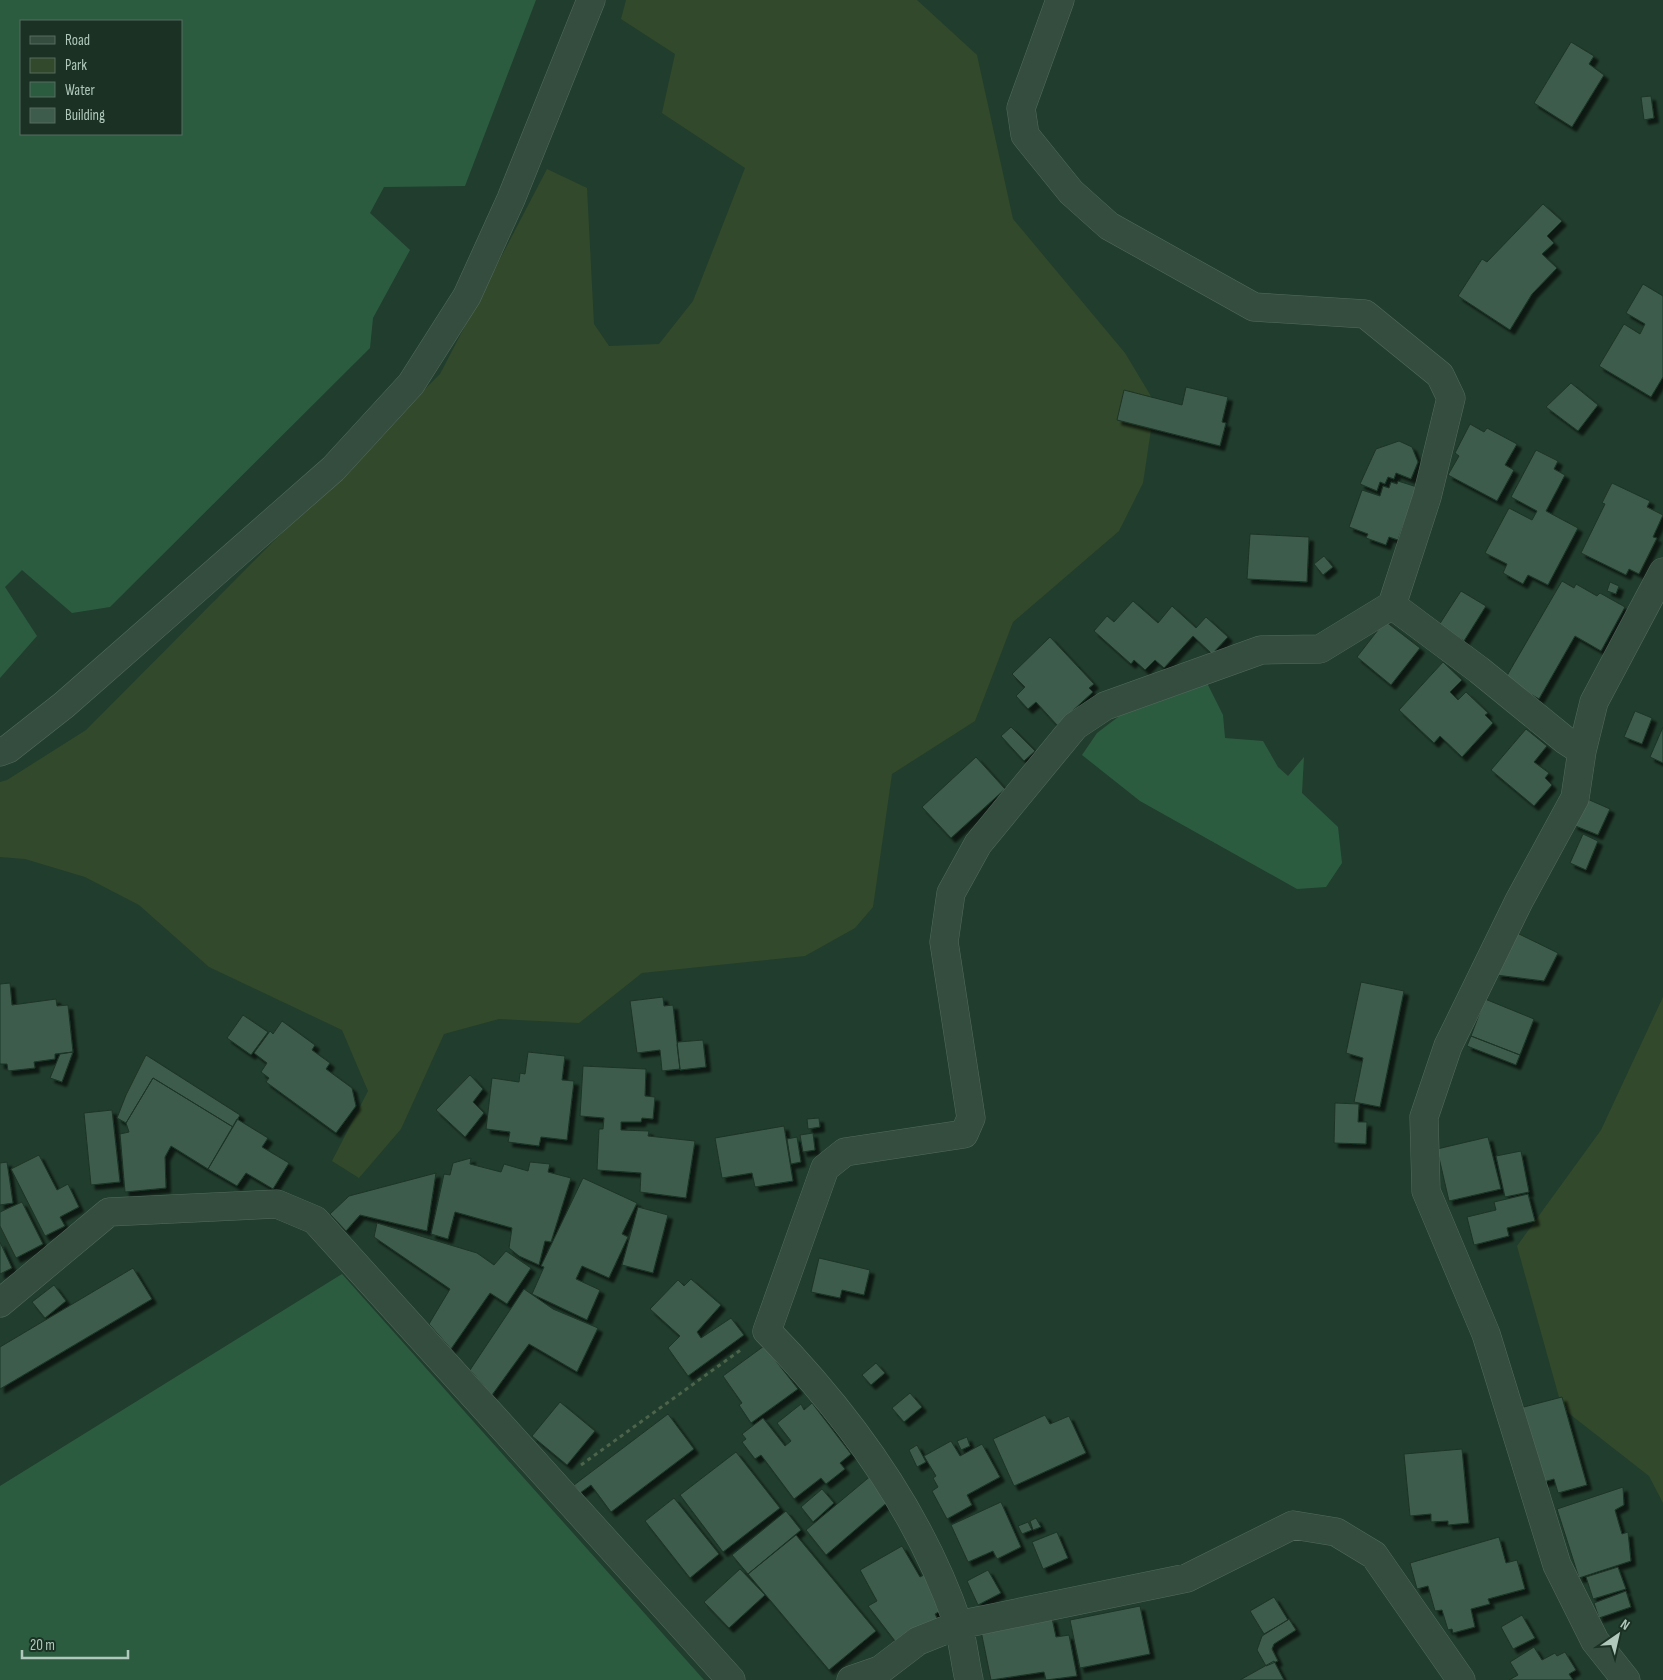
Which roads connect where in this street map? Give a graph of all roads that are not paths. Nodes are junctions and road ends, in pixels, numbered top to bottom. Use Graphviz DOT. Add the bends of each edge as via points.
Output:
graph roads {
  1 [pos="591,0"];
  2 [pos="1060,0"];
  3 [pos="1663,572"];
  4 [pos="1392,605"];
  5 [pos="1582,751"];
  6 [pos="0,752"];
  7 [pos="0,1303"];
  8 [pos="958,1625"];
  9 [pos="731,1680"];
  10 [pos="851,1680"];
  11 [pos="969,1680"];
  12 [pos="1461,1680"];
  13 [pos="1626,1680"];
  1 -- 6 [label="street" via="512,199 467,296 411,384 325,475 64,706"];
  2 -- 4 [label="street" via="1021,108 1024,135 1071,192 1109,226 1254,307 1365,314 1440,375 1451,398 1427,497"];
  3 -- 5 [label="street" via="1594,702"];
  4 -- 5 [label="street"];
  4 -- 8 [label="street" via="1320,649 1261,650 1105,706 1075,726 978,844 951,893 944,942 971,1118 964,1134 845,1152 825,1168 767,1331 874,1457 922,1536"];
  5 -- 13 [label="street" via="1575,798 1519,901 1448,1046 1424,1117 1426,1191 1486,1334 1557,1565 1595,1641"];
  7 -- 9 [label="street" via="109,1212 277,1204 314,1220"];
  8 -- 10 [label="street" via="918,1641 880,1670"];
  8 -- 11 [label="street"];
  8 -- 12 [label="street" via="1187,1578 1293,1525 1336,1532 1374,1555"];
}
